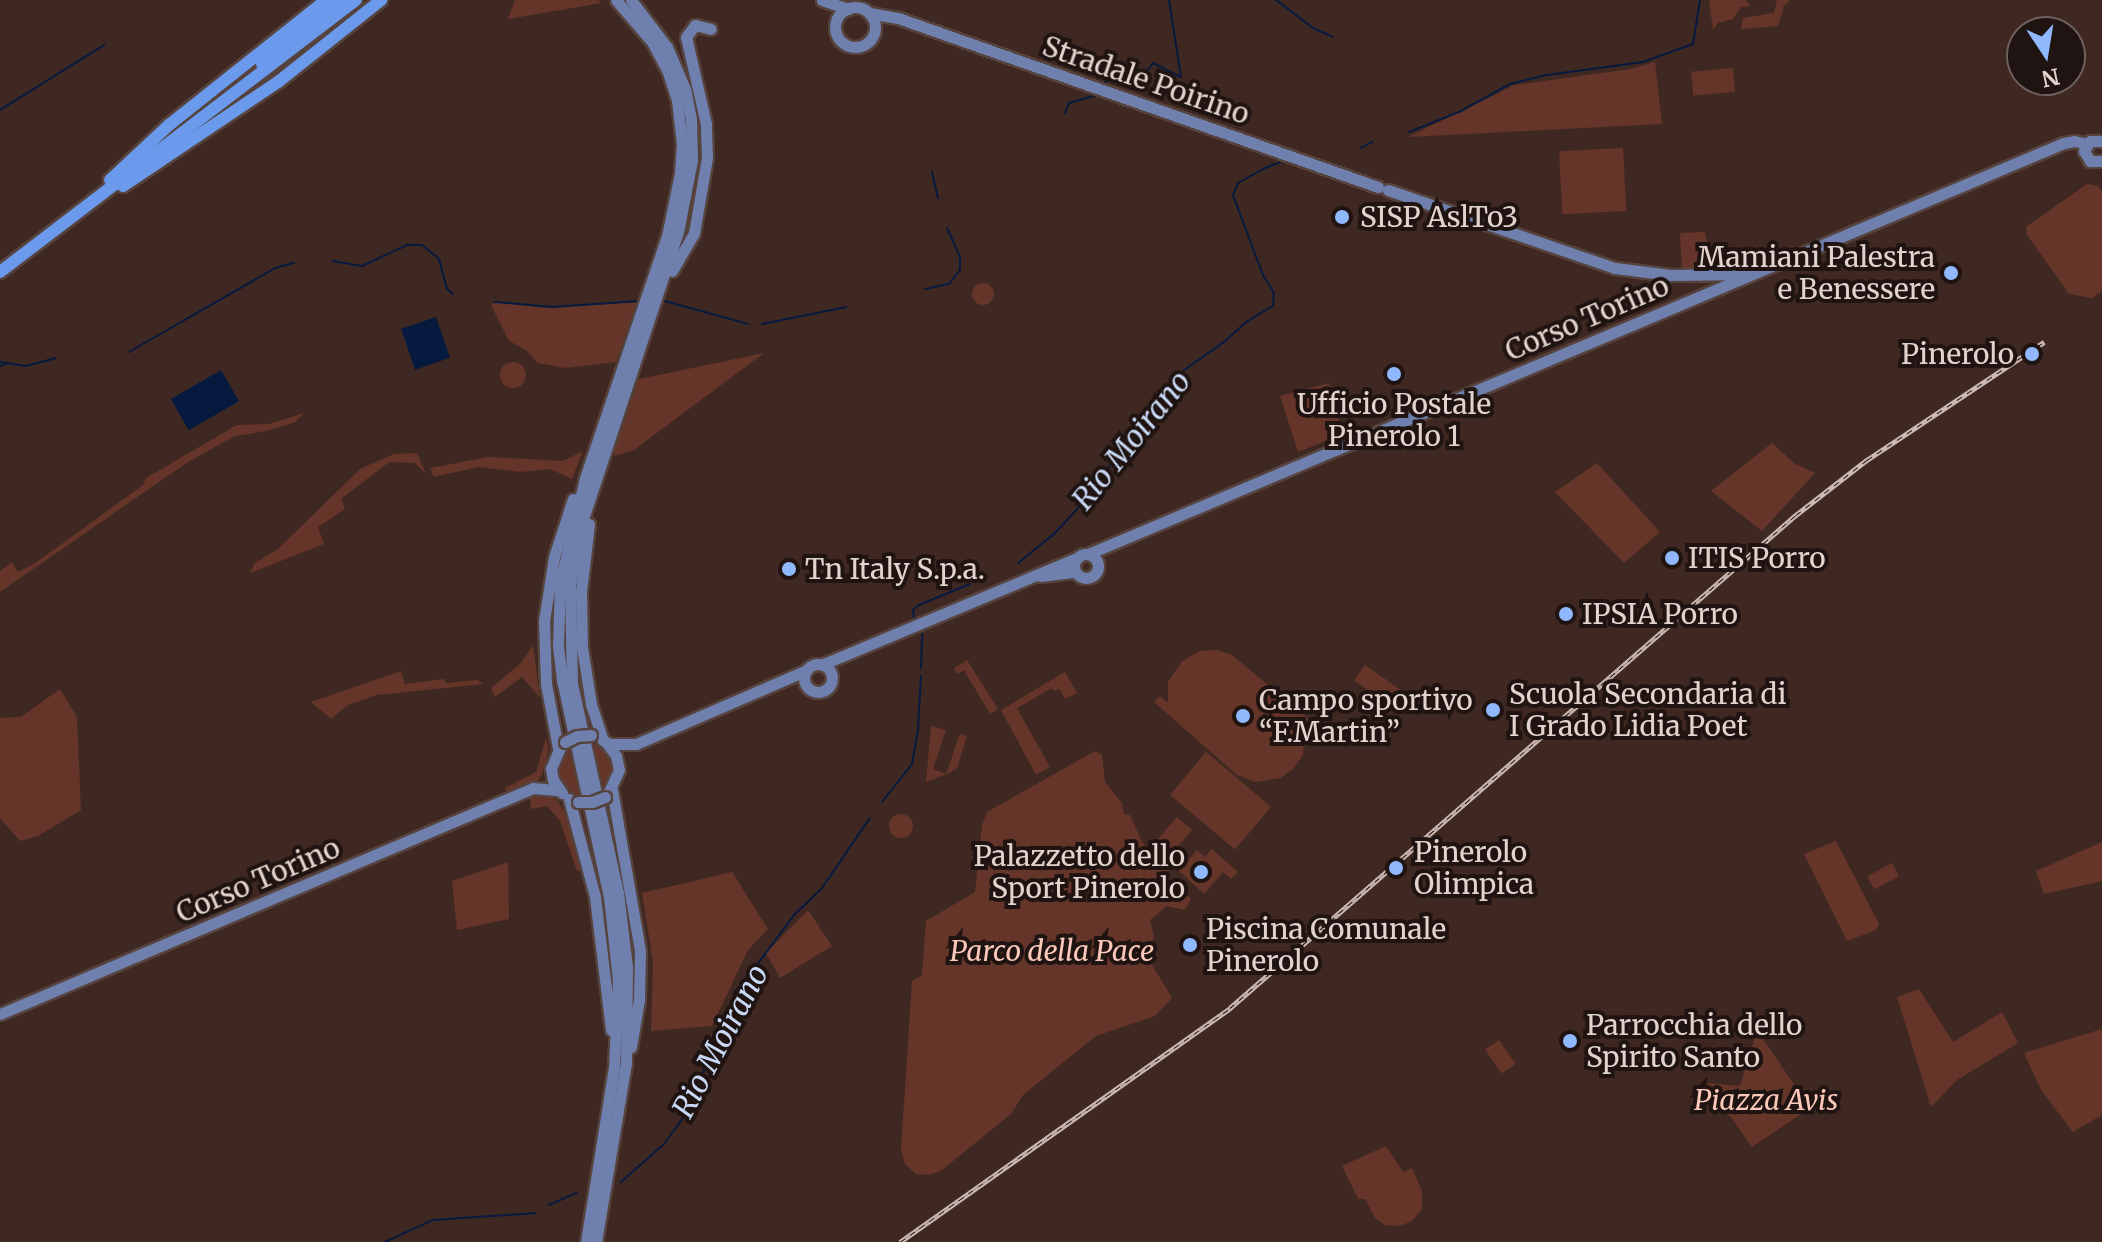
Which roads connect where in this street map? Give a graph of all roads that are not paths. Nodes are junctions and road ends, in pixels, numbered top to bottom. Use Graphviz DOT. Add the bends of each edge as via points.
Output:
graph roads {
  1 [pos="326,0"];
  2 [pos="340,0"];
  3 [pos="356,0"];
  4 [pos="381,0"];
  5 [pos="616,0"];
  6 [pos="631,0"];
  7 [pos="820,0"];
  8 [pos="848,9"];
  9 [pos="869,13"];
  10 [pos="898,18"];
  11 [pos="836,21"];
  12 [pos="711,29"];
  13 [pos="875,31"];
  14 [pos="2102,141"];
  15 [pos="2087,144"];
  16 [pos="2102,161"];
  17 [pos="103,190"];
  18 [pos="0,264"];
  19 [pos="0,272"];
  20 [pos="1752,275"];
  21 [pos="653,298"];
  22 [pos="589,482"];
  23 [pos="1093,558"];
  24 [pos="1075,566"];
  25 [pos="826,669"];
  26 [pos="807,670"];
  27 [pos="785,681"];
  28 [pos="806,685"];
  29 [pos="606,742"];
  30 [pos="636,744"];
  31 [pos="561,745"];
  32 [pos="551,769"];
  33 [pos="619,770"];
  34 [pos="533,788"];
  35 [pos="558,790"];
  36 [pos="608,793"];
  37 [pos="573,801"];
  38 [pos="0,1014"];
  39 [pos="620,1065"];
  40 [pos="586,1242"];
  41 [pos="596,1242"];
  1 -- 17 [label="highway" via="169,125"];
  2 -- 17 [label="highway"];
  3 -- 17 [label="highway"];
  4 -- 17 [label="highway" via="278,82 135,180"];
  5 -- 21 [label="main road" via="661,57 682,131 676,199"];
  6 -- 21 [label="main road" via="667,47 691,119 686,199"];
  7 -- 8 [label="main road"];
  7 -- 11 [label="main road"];
  8 -- 9 [label="main road"];
  8 -- 11 [label="main road"];
  9 -- 10 [label="main road, Stradale Poirino"];
  9 -- 13 [label="main road"];
  10 -- 13 [label="main road" via="882,22"];
  10 -- 20 [label="main road, Stradale Poirino" via="1615,268 1671,275"];
  11 -- 13 [label="main road" via="838,38 852,47 866,44"];
  12 -- 21 [label="main road" via="695,25 686,37 706,124 699,212 665,289"];
  14 -- 15 [label="main road, Corso Torino"];
  15 -- 16 [label="main road" via="2087,158"];
  15 -- 20 [label="main road, Corso Torino" via="2064,143"];
  17 -- 18 [label="highway"];
  17 -- 19 [label="highway"];
  20 -- 23 [label="main road, Corso Torino" via="1107,546"];
  21 -- 22 [label="main road"];
  21 -- 22 [label="main road" via="641,347"];
  22 -- 29 [label="main road" via="581,629 587,685"];
  22 -- 31 [label="main road" via="561,528 545,604 544,661"];
  22 -- 39 [label="main road" via="570,586 570,662 624,930 627,967"];
  23 -- 24 [label="main road"];
  23 -- 24 [label="main road" via="1091,576 1084,577"];
  24 -- 25 [label="main road" via="1053,566"];
  25 -- 26 [label="main road"];
  25 -- 28 [label="main road" via="829,686 813,691"];
  26 -- 27 [label="main road"];
  26 -- 28 [label="main road"];
  27 -- 28 [label="main road"];
  27 -- 30 [label="main road"];
  29 -- 30 [label="main road"];
  29 -- 31 [label="main road, bridge" via="591,735"];
  29 -- 33 [label="main road"];
  30 -- 33 [label="main road"];
  31 -- 32 [label="main road"];
  32 -- 34 [label="main road"];
  32 -- 35 [label="main road"];
  33 -- 36 [label="main road"];
  34 -- 35 [label="main road"];
  34 -- 38 [label="main road, Corso Torino"];
  35 -- 37 [label="main road"];
  36 -- 37 [label="main road, bridge" via="592,802"];
  36 -- 39 [label="main road" via="640,951 638,1013"];
  37 -- 39 [label="main road" via="602,938"];
  39 -- 40 [label="main road"];
  39 -- 41 [label="main road"];
}
